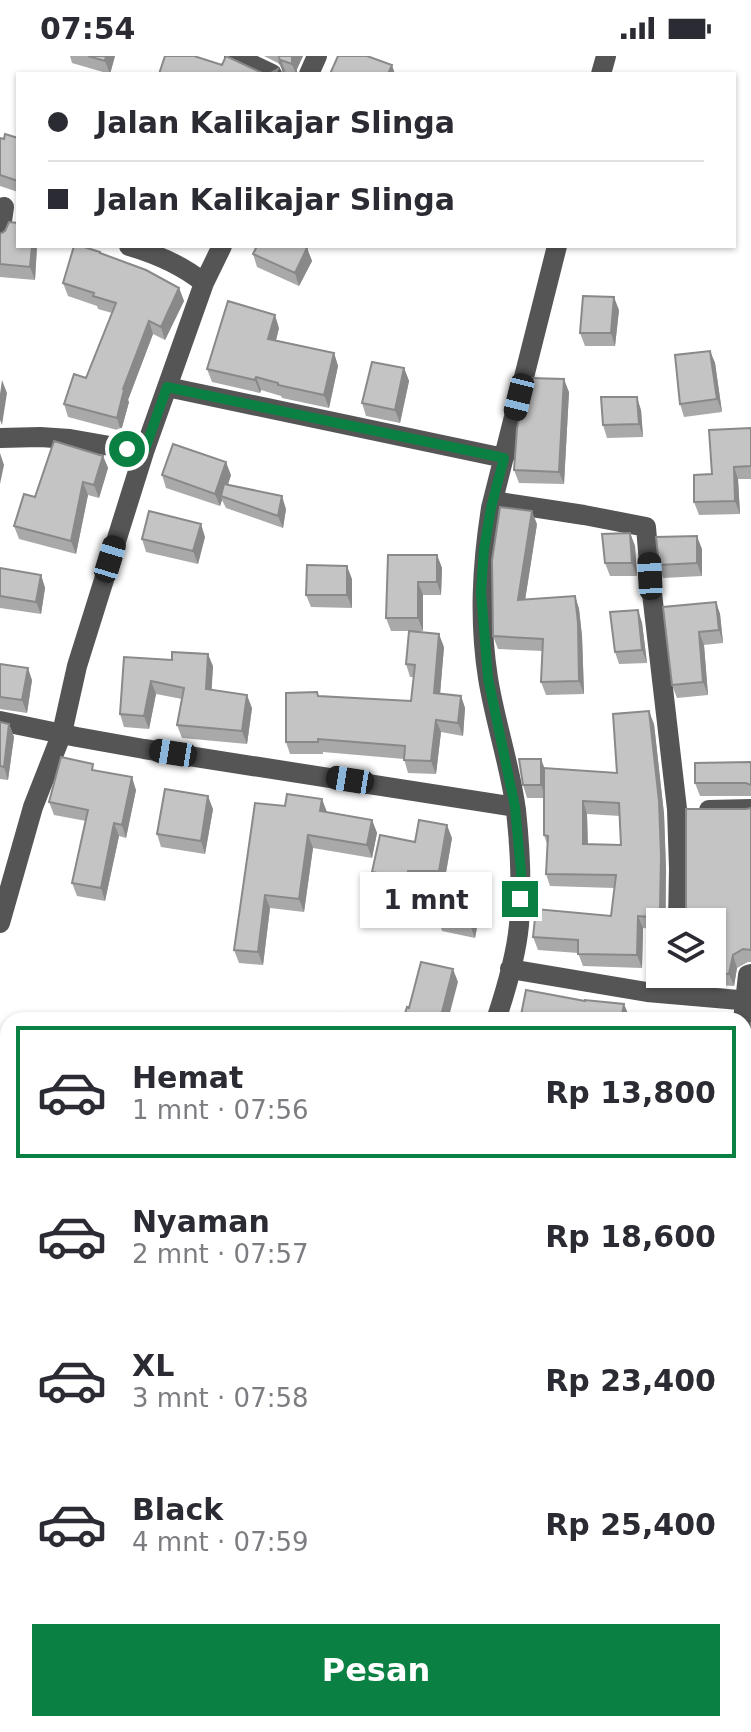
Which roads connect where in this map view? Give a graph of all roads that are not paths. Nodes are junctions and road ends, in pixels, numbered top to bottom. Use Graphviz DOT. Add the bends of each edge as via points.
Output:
graph roads {
  1 [pos="234,56"];
  2 [pos="268,72"];
  3 [pos="7,208"];
  4 [pos="0,235"];
  5 [pos="135,248"];
  6 [pos="221,248"];
  7 [pos="556,248"];
  8 [pos="204,283"];
  9 [pos="167,387"];
  10 [pos="0,438"];
  11 [pos="144,452"];
  12 [pos="504,458"];
  13 [pos="493,501"];
  14 [pos="0,721"];
  15 [pos="62,733"];
  16 [pos="510,807"];
  17 [pos="677,809"];
  18 [pos="751,809"];
  19 [pos="678,908"];
  20 [pos="0,923"];
  21 [pos="510,969"];
  22 [pos="751,974"];
  23 [pos="660,988"];
  24 [pos="687,988"];
  25 [pos="746,1007"];
  26 [pos="498,1012"];
  1 -- 2 [label="street"];
  3 -- 4 [label="street"];
  5 -- 8 [label="street"];
  6 -- 8 [label="street"];
  7 -- 12 [label="street"];
  8 -- 9 [label="street"];
  9 -- 11 [label="street"];
  9 -- 12 [label="street"];
  10 -- 11 [label="street" via="70,439"];
  11 -- 15 [label="street" via="77,666"];
  12 -- 13 [label="street"];
  13 -- 16 [label="street" via="481,592 488,678"];
  13 -- 17 [label="street" via="646,527"];
  14 -- 15 [label="street"];
  15 -- 16 [label="street"];
  15 -- 20 [label="street" via="33,807"];
  16 -- 21 [label="street" via="521,872 519,926"];
  17 -- 18 [label="street"];
  17 -- 19 [label="street"];
  21 -- 23 [label="street" via="647,992"];
  21 -- 26 [label="street"];
  22 -- 25 [label="street"];
  24 -- 25 [label="street"];
}
